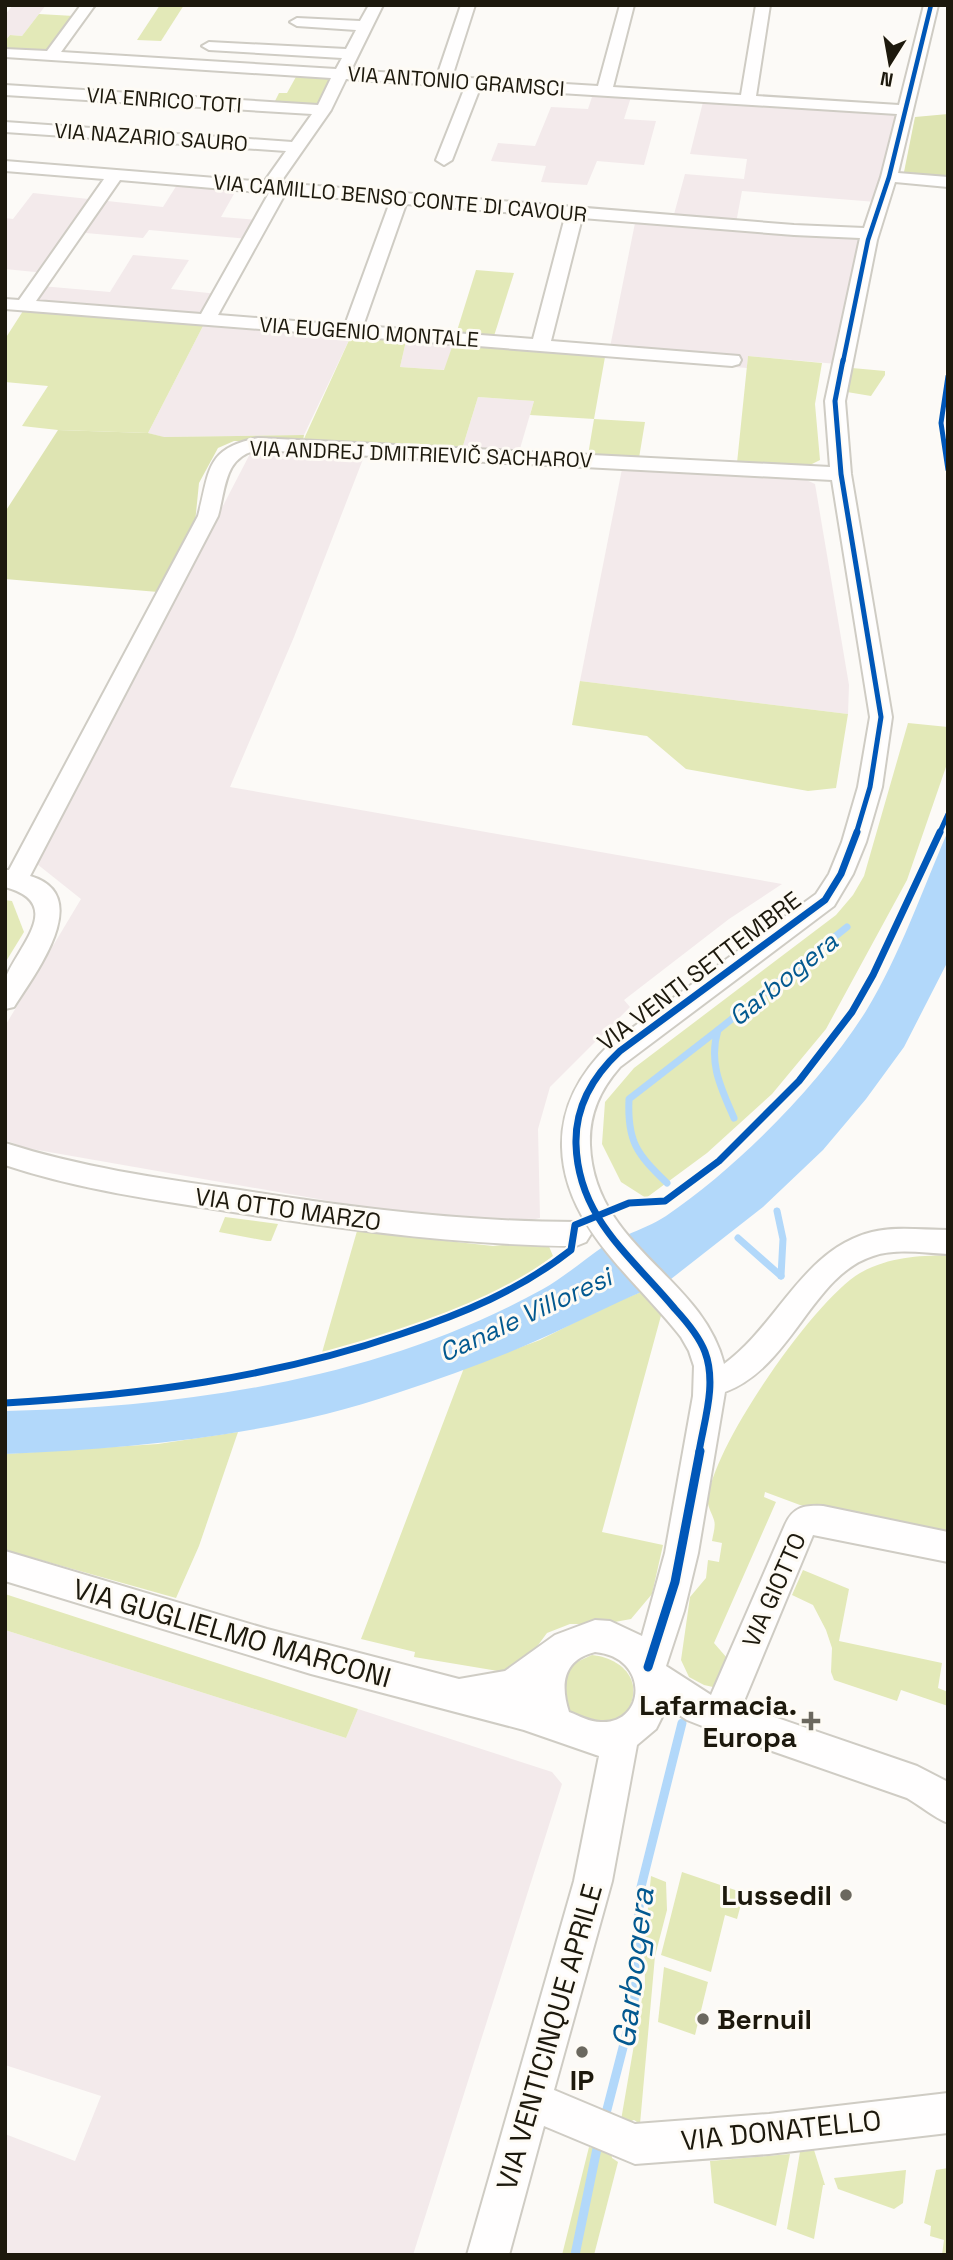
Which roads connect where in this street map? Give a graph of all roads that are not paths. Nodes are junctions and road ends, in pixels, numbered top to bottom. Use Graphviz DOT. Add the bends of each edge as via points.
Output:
graph roads {
  1 [pos="88,5"];
  2 [pos="376,5"];
  3 [pos="468,5"];
  4 [pos="627,5"];
  5 [pos="763,5"];
  6 [pos="931,5"];
  7 [pos="947,6"];
  8 [pos="297,22"];
  9 [pos="365,26"];
  10 [pos="195,46"];
  11 [pos="5,53"];
  12 [pos="350,54"];
  13 [pos="51,56"];
  14 [pos="341,74"];
  15 [pos="443,80"];
  16 [pos="475,82"];
  17 [pos="5,89"];
  18 [pos="604,90"];
  19 [pos="748,100"];
  20 [pos="323,110"];
  21 [pos="906,110"];
  22 [pos="5,127"];
  23 [pos="297,147"];
  24 [pos="444,160"];
  25 [pos="5,166"];
  26 [pos="114,176"];
  27 [pos="889,177"];
  28 [pos="948,183"];
  29 [pos="274,188"];
  30 [pos="400,198"];
  31 [pos="575,212"];
  32 [pos="869,237"];
  33 [pos="5,304"];
  34 [pos="24,305"];
  35 [pos="207,319"];
  36 [pos="352,330"];
  37 [pos="541,345"];
  38 [pos="732,360"];
  39 [pos="841,474"];
  40 [pos="10,879"];
  41 [pos="5,1000"];
  42 [pos="5,1154"];
  43 [pos="576,1234"];
  44 [pos="948,1242"];
  45 [pos="708,1370"];
  46 [pos="948,1547"];
  47 [pos="5,1566"];
  48 [pos="672,1600"];
  49 [pos="616,1639"];
  50 [pos="559,1652"];
  51 [pos="650,1672"];
  52 [pos="459,1696"];
  53 [pos="710,1712"];
  54 [pos="633,1726"];
  55 [pos="567,1729"];
  56 [pos="948,1805"];
  57 [pos="607,1817"];
  58 [pos="532,2101"];
  59 [pos="948,2113"];
  60 [pos="488,2255"];
  1 -- 13 [label="street"];
  2 -- 9 [label="street"];
  3 -- 15 [label="street"];
  4 -- 18 [label="street"];
  5 -- 19 [label="street"];
  6 -- 7 [label="street"];
  6 -- 21 [label="street, VIA VENTI SETTEMBRE"];
  8 -- 9 [label="street"];
  9 -- 12 [label="street"];
  10 -- 12 [label="street"];
  11 -- 13 [label="street, VIA ANTONIO GRAMSCI"];
  12 -- 14 [label="street"];
  13 -- 14 [label="street, VIA ANTONIO GRAMSCI"];
  14 -- 15 [label="street, VIA ANTONIO GRAMSCI"];
  14 -- 20 [label="street"];
  15 -- 16 [label="street, VIA ANTONIO GRAMSCI"];
  16 -- 18 [label="street, VIA ANTONIO GRAMSCI"];
  16 -- 24 [label="street"];
  17 -- 20 [label="street, VIA ENRICO TOTI"];
  18 -- 19 [label="street, VIA ANTONIO GRAMSCI"];
  19 -- 21 [label="street, VIA ANTONIO GRAMSCI"];
  20 -- 23 [label="street"];
  21 -- 27 [label="street, VIA VENTI SETTEMBRE"];
  22 -- 23 [label="street, VIA NAZARIO SAURO"];
  23 -- 29 [label="street"];
  25 -- 26 [label="street, VIA CAMILLO BENSO CONTE DI CAVOUR"];
  26 -- 29 [label="street, VIA CAMILLO BENSO CONTE DI CAVOUR"];
  26 -- 34 [label="street"];
  27 -- 28 [label="street"];
  27 -- 32 [label="street, VIA VENTI SETTEMBRE"];
  29 -- 30 [label="street, VIA CAMILLO BENSO CONTE DI CAVOUR"];
  29 -- 35 [label="street"];
  30 -- 31 [label="street, VIA CAMILLO BENSO CONTE DI CAVOUR"];
  30 -- 36 [label="street"];
  31 -- 32 [label="street, VIA CAMILLO BENSO CONTE DI CAVOUR"];
  31 -- 37 [label="street"];
  32 -- 39 [label="street, VIA VENTI SETTEMBRE" via="835,401"];
  33 -- 34 [label="street, VIA EUGENIO MONTALE"];
  34 -- 35 [label="street, VIA EUGENIO MONTALE"];
  35 -- 36 [label="street, VIA EUGENIO MONTALE"];
  36 -- 37 [label="street, VIA EUGENIO MONTALE"];
  37 -- 38 [label="street, VIA EUGENIO MONTALE"];
  39 -- 40 [label="street, VIA ANDREJ DMITRIEVIČ SACHAROV" via="258,444 236,448 215,479 208,516"];
  39 -- 45 [label="street, VIA VENTI SETTEMBRE" via="881,717 872,779 841,874 825,900 603,1066 591,1082 578,1117 576,1166 588,1205 693,1331"];
  40 -- 41 [label="street" via="33,887 51,911 40,944"];
  42 -- 43 [label="street, VIA OTTO MARZO" via="94,1180 330,1216 430,1230"];
  44 -- 45 [label="street" via="876,1243 845,1257 830,1268 761,1350 732,1375"];
  45 -- 48 [label="street" via="698,1466"];
  46 -- 53 [label="street, VIA GIOTTO" via="807,1520"];
  47 -- 52 [label="street, VIA GUGLIELMO MARCONI" via="355,1670"];
  48 -- 49 [label="street" via="640,1632"];
  48 -- 51 [label="street"];
  49 -- 50 [label="street" via="596,1636"];
  49 -- 51 [label="street" via="637,1652"];
  50 -- 52 [label="street, VIA GUGLIELMO MARCONI" via="516,1683"];
  50 -- 55 [label="street" via="548,1668 545,1685"];
  51 -- 53 [label="street"];
  51 -- 54 [label="street" via="652,1703"];
  52 -- 55 [label="street, VIA GUGLIELMO MARCONI"];
  53 -- 54 [label="street" via="668,1704"];
  53 -- 56 [label="street" via="917,1784"];
  54 -- 55 [label="street" via="608,1739"];
  54 -- 57 [label="street, VIA VENTICINQUE APRILE"];
  55 -- 57 [label="street, VIA VENTICINQUE APRILE" via="593,1754 604,1786"];
  57 -- 58 [label="street, VIA VENTICINQUE APRILE"];
  58 -- 59 [label="street, VIA DONATELLO" via="635,2144"];
  58 -- 60 [label="street, VIA VENTICINQUE APRILE"];
}
